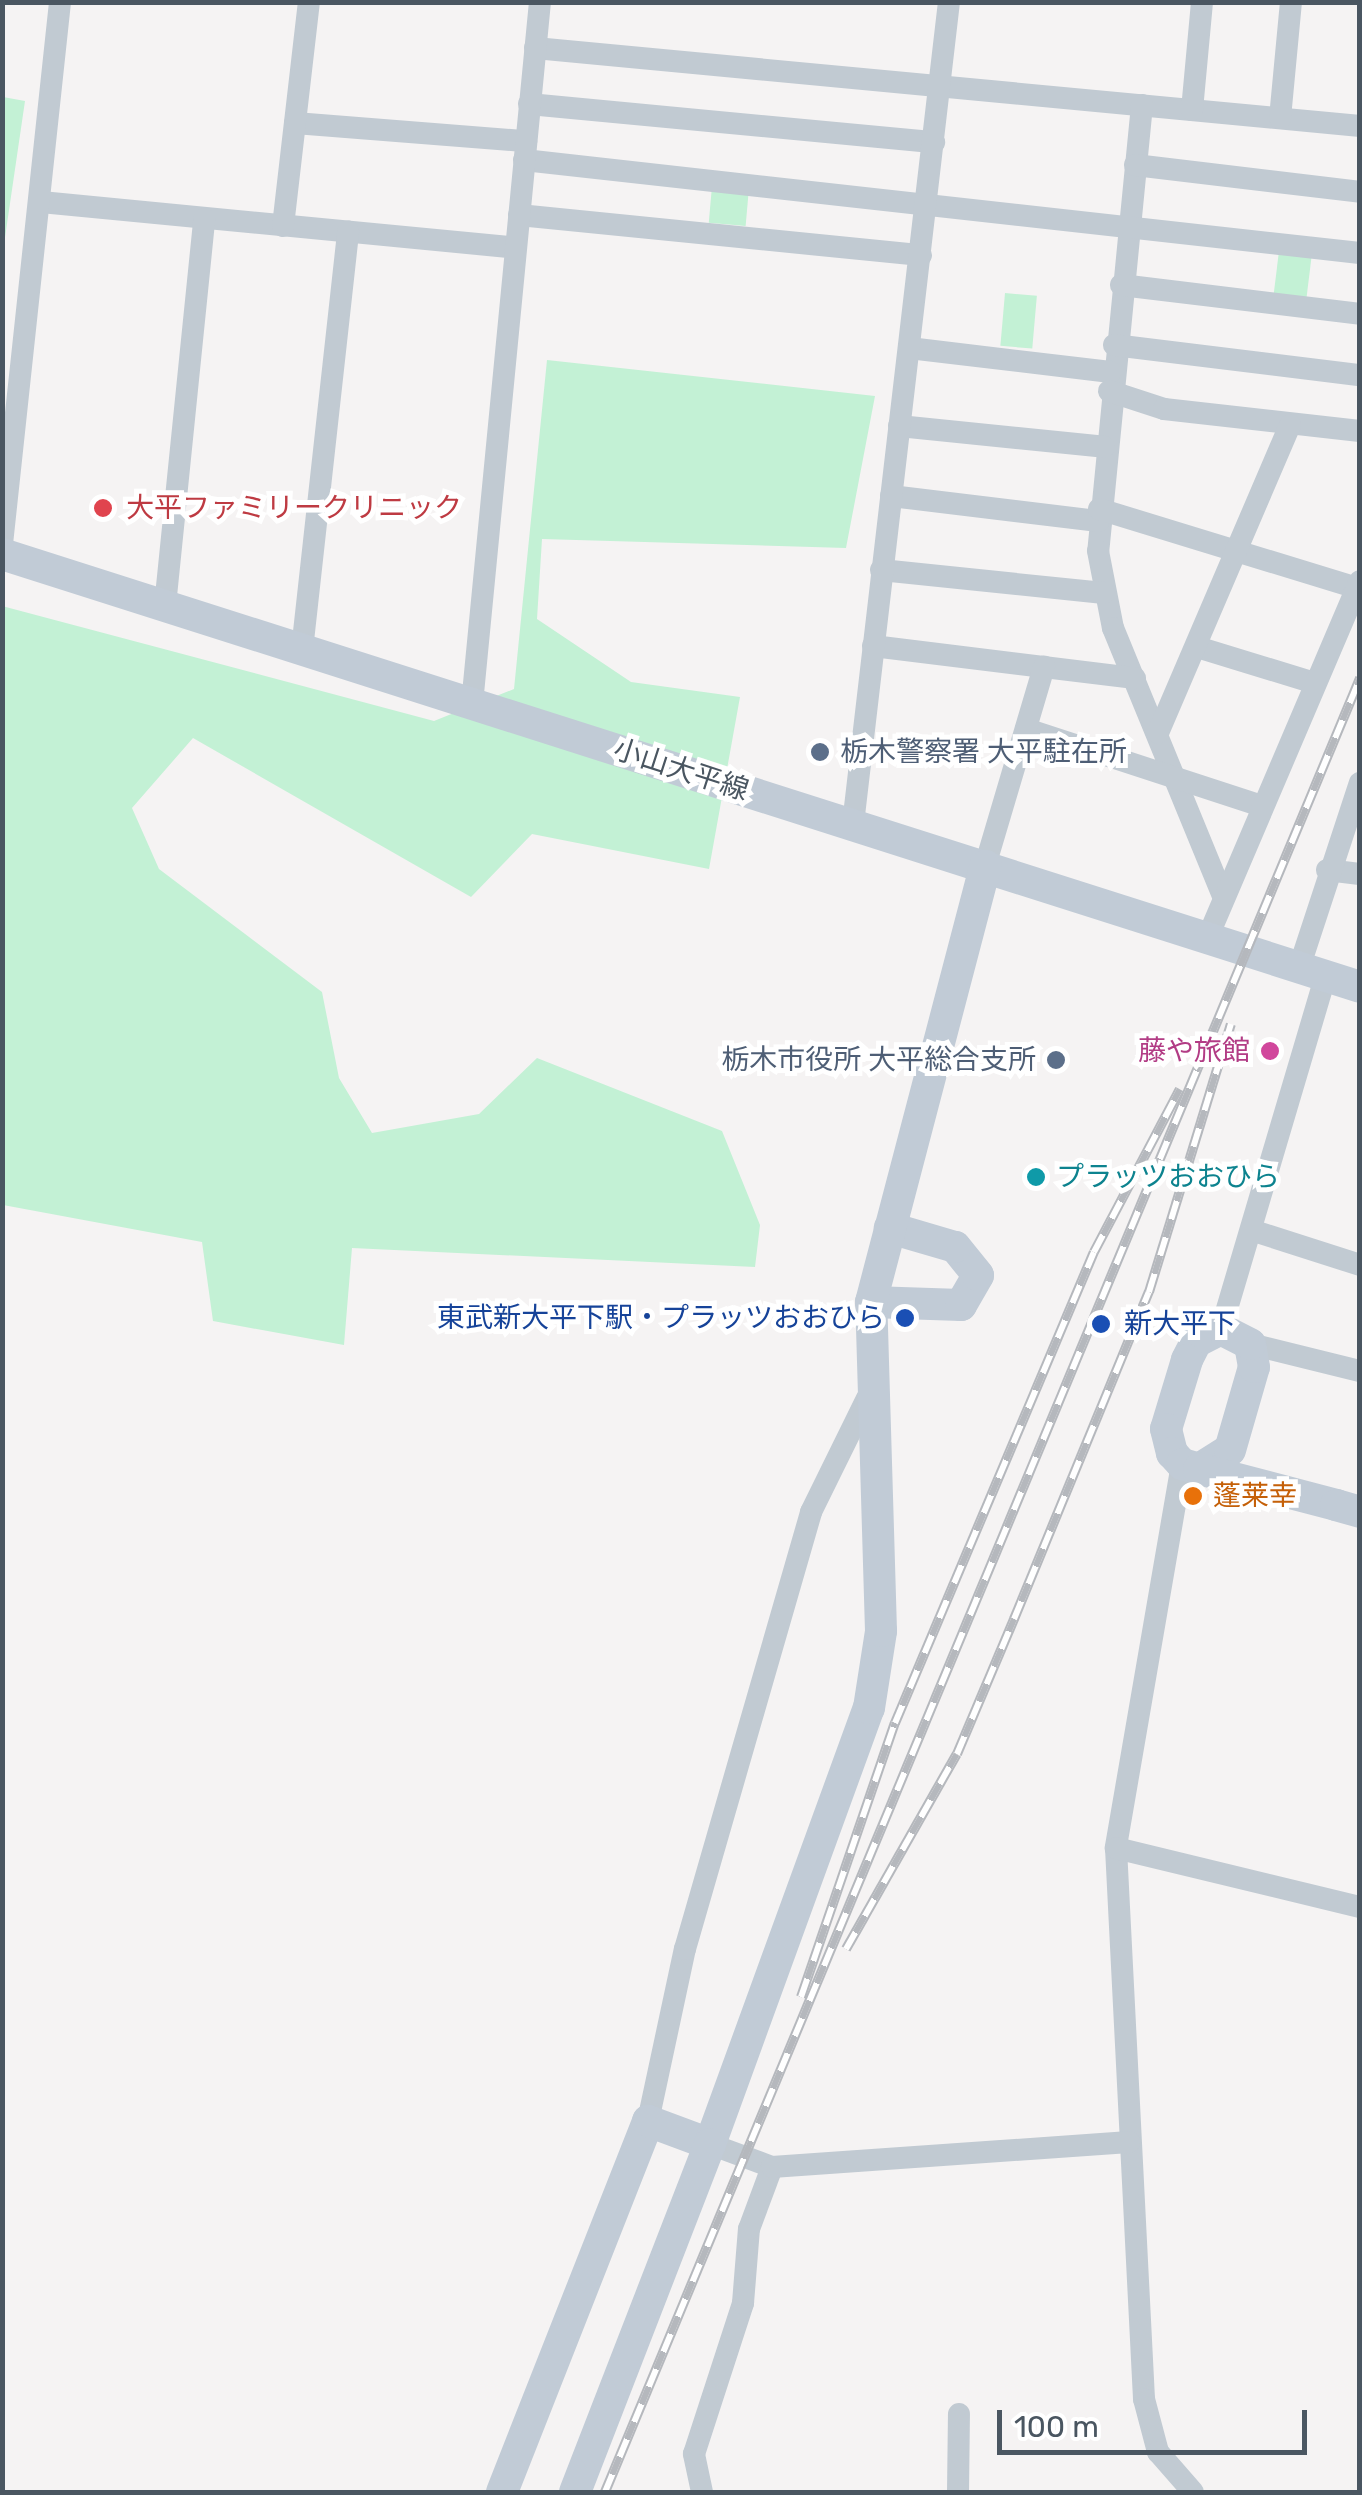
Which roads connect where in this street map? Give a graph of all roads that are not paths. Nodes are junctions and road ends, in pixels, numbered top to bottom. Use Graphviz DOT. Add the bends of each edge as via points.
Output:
graph roads {
  1 [pos="60,2"];
  2 [pos="309,2"];
  3 [pos="540,2"];
  4 [pos="949,2"];
  5 [pos="1202,2"];
  6 [pos="1291,2"];
  7 [pos="535,48"];
  8 [pos="940,85"];
  9 [pos="530,104"];
  10 [pos="1142,105"];
  11 [pos="1192,110"];
  12 [pos="1280,118"];
  13 [pos="295,123"];
  14 [pos="1360,126"];
  15 [pos="934,142"];
  16 [pos="525,150"];
  17 [pos="1135,165"];
  18 [pos="1360,192"];
  19 [pos="41,202"];
  20 [pos="928,202"];
  21 [pos="519,216"];
  22 [pos="204,219"];
  23 [pos="1128,225"];
  24 [pos="283,226"];
  25 [pos="348,232"];
  26 [pos="515,248"];
  27 [pos="1360,253"];
  28 [pos="921,255"];
  29 [pos="1121,285"];
  30 [pos="1360,314"];
  31 [pos="1114,345"];
  32 [pos="909,348"];
  33 [pos="1360,375"];
  34 [pos="1110,381"];
  35 [pos="1290,425"];
  36 [pos="900,426"];
  37 [pos="1360,432"];
  38 [pos="1104,447"];
  39 [pos="891,496"];
  40 [pos="1098,515"];
  41 [pos="2,544"];
  42 [pos="1240,550"];
  43 [pos="2,554"];
  44 [pos="881,570"];
  45 [pos="1358,584"];
  46 [pos="1104,593"];
  47 [pos="165,606"];
  48 [pos="873,646"];
  49 [pos="1196,647"];
  50 [pos="302,650"];
  51 [pos="1044,667"];
  52 [pos="1135,678"];
  53 [pos="1315,683"];
  54 [pos="472,704"];
  55 [pos="1026,728"];
  56 [pos="1158,733"];
  57 [pos="1175,777"];
  58 [pos="1360,783"];
  59 [pos="1262,806"];
  60 [pos="1352,819"];
  61 [pos="853,824"];
  62 [pos="984,866"];
  63 [pos="1327,870"];
  64 [pos="1360,874"];
  65 [pos="1224,898"];
  66 [pos="1206,939"];
  67 [pos="1312,972"];
  68 [pos="1360,987"];
  69 [pos="890,1228"];
  70 [pos="1251,1230"];
  71 [pos="1360,1265"];
  72 [pos="871,1302"];
  73 [pos="1235,1336"];
  74 [pos="1360,1370"];
  75 [pos="868,1398"];
  76 [pos="1230,1450"];
  77 [pos="1191,1467"];
  78 [pos="1244,1481"];
  79 [pos="1360,1512"];
  80 [pos="1116,1848"];
  81 [pos="1360,1907"];
  82 [pos="648,2120"];
  83 [pos="1130,2142"];
  84 [pos="710,2144"];
  85 [pos="772,2166"];
  86 [pos="959,2414"];
  87 [pos="1170,2484"];
  88 [pos="502,2492"];
  89 [pos="575,2492"];
  90 [pos="702,2492"];
  91 [pos="958,2492"];
  92 [pos="1193,2492"];
  1 -- 19 [label="street"];
  2 -- 13 [label="street"];
  3 -- 7 [label="street"];
  4 -- 8 [label="street"];
  5 -- 11 [label="street"];
  6 -- 12 [label="street"];
  7 -- 8 [label="street"];
  7 -- 9 [label="street"];
  8 -- 10 [label="street"];
  8 -- 15 [label="street"];
  9 -- 15 [label="street"];
  9 -- 16 [label="street"];
  10 -- 11 [label="street"];
  10 -- 17 [label="street"];
  11 -- 12 [label="street"];
  12 -- 14 [label="street"];
  13 -- 16 [label="street"];
  13 -- 24 [label="street"];
  15 -- 20 [label="street"];
  16 -- 20 [label="street"];
  16 -- 21 [label="street"];
  17 -- 18 [label="street"];
  17 -- 23 [label="street"];
  19 -- 22 [label="street"];
  19 -- 41 [label="street"];
  20 -- 23 [label="street"];
  20 -- 28 [label="street"];
  21 -- 26 [label="street"];
  21 -- 28 [label="street"];
  22 -- 24 [label="street"];
  22 -- 47 [label="street"];
  23 -- 27 [label="street"];
  23 -- 29 [label="street"];
  24 -- 25 [label="street"];
  25 -- 26 [label="street"];
  25 -- 50 [label="street"];
  26 -- 54 [label="street"];
  28 -- 32 [label="street"];
  29 -- 30 [label="street"];
  29 -- 31 [label="street"];
  31 -- 33 [label="street"];
  31 -- 34 [label="street"];
  32 -- 34 [label="street"];
  32 -- 36 [label="street"];
  34 -- 35 [label="street" via="1164,409"];
  34 -- 38 [label="street"];
  35 -- 37 [label="street"];
  35 -- 42 [label="street"];
  36 -- 38 [label="street"];
  36 -- 39 [label="street"];
  38 -- 40 [label="street"];
  39 -- 40 [label="street"];
  39 -- 44 [label="street"];
  40 -- 42 [label="street"];
  40 -- 46 [label="street"];
  42 -- 45 [label="street"];
  42 -- 49 [label="street"];
  43 -- 47 [label="street, 小山大平線"];
  44 -- 46 [label="street"];
  44 -- 48 [label="street"];
  45 -- 53 [label="street"];
  46 -- 52 [label="street"];
  47 -- 50 [label="street, 小山大平線"];
  48 -- 51 [label="street"];
  48 -- 61 [label="street"];
  49 -- 53 [label="street"];
  49 -- 56 [label="street"];
  50 -- 54 [label="street, 小山大平線"];
  51 -- 52 [label="street"];
  51 -- 55 [label="street"];
  52 -- 56 [label="street"];
  53 -- 59 [label="street"];
  54 -- 61 [label="street, 小山大平線"];
  55 -- 57 [label="street"];
  55 -- 62 [label="street"];
  56 -- 57 [label="street"];
  57 -- 59 [label="street"];
  57 -- 65 [label="street"];
  58 -- 60 [label="street"];
  59 -- 65 [label="street"];
  60 -- 63 [label="street"];
  61 -- 62 [label="street, 小山大平線"];
  62 -- 66 [label="street, 小山大平線"];
  62 -- 69 [label="street"];
  63 -- 64 [label="street"];
  63 -- 67 [label="street"];
  65 -- 66 [label="street"];
  66 -- 67 [label="street, 小山大平線"];
  67 -- 68 [label="street, 小山大平線"];
  67 -- 70 [label="street"];
  69 -- 72 [label="street"];
  69 -- 72 [label="street" via="956,1247 978,1276 961,1304"];
  70 -- 71 [label="street"];
  70 -- 73 [label="street"];
  72 -- 75 [label="street"];
  73 -- 74 [label="street"];
  73 -- 76 [label="street" via="1254,1366"];
  73 -- 77 [label="street" via="1196,1342 1166,1430"];
  75 -- 82 [label="street" via="811,1512 685,1949"];
  75 -- 84 [label="street" via="881,1612 869,1708"];
  76 -- 77 [label="street"];
  76 -- 78 [label="street"];
  77 -- 78 [label="street"];
  77 -- 80 [label="street"];
  78 -- 79 [label="street"];
  80 -- 81 [label="street"];
  80 -- 83 [label="street"];
  82 -- 84 [label="street"];
  82 -- 88 [label="street"];
  83 -- 85 [label="street"];
  83 -- 87 [label="street" via="1144,2399"];
  84 -- 85 [label="street"];
  84 -- 89 [label="street"];
  85 -- 90 [label="street" via="749,2229 742,2303 694,2454"];
  86 -- 91 [label="street"];
  87 -- 92 [label="street"];
}
